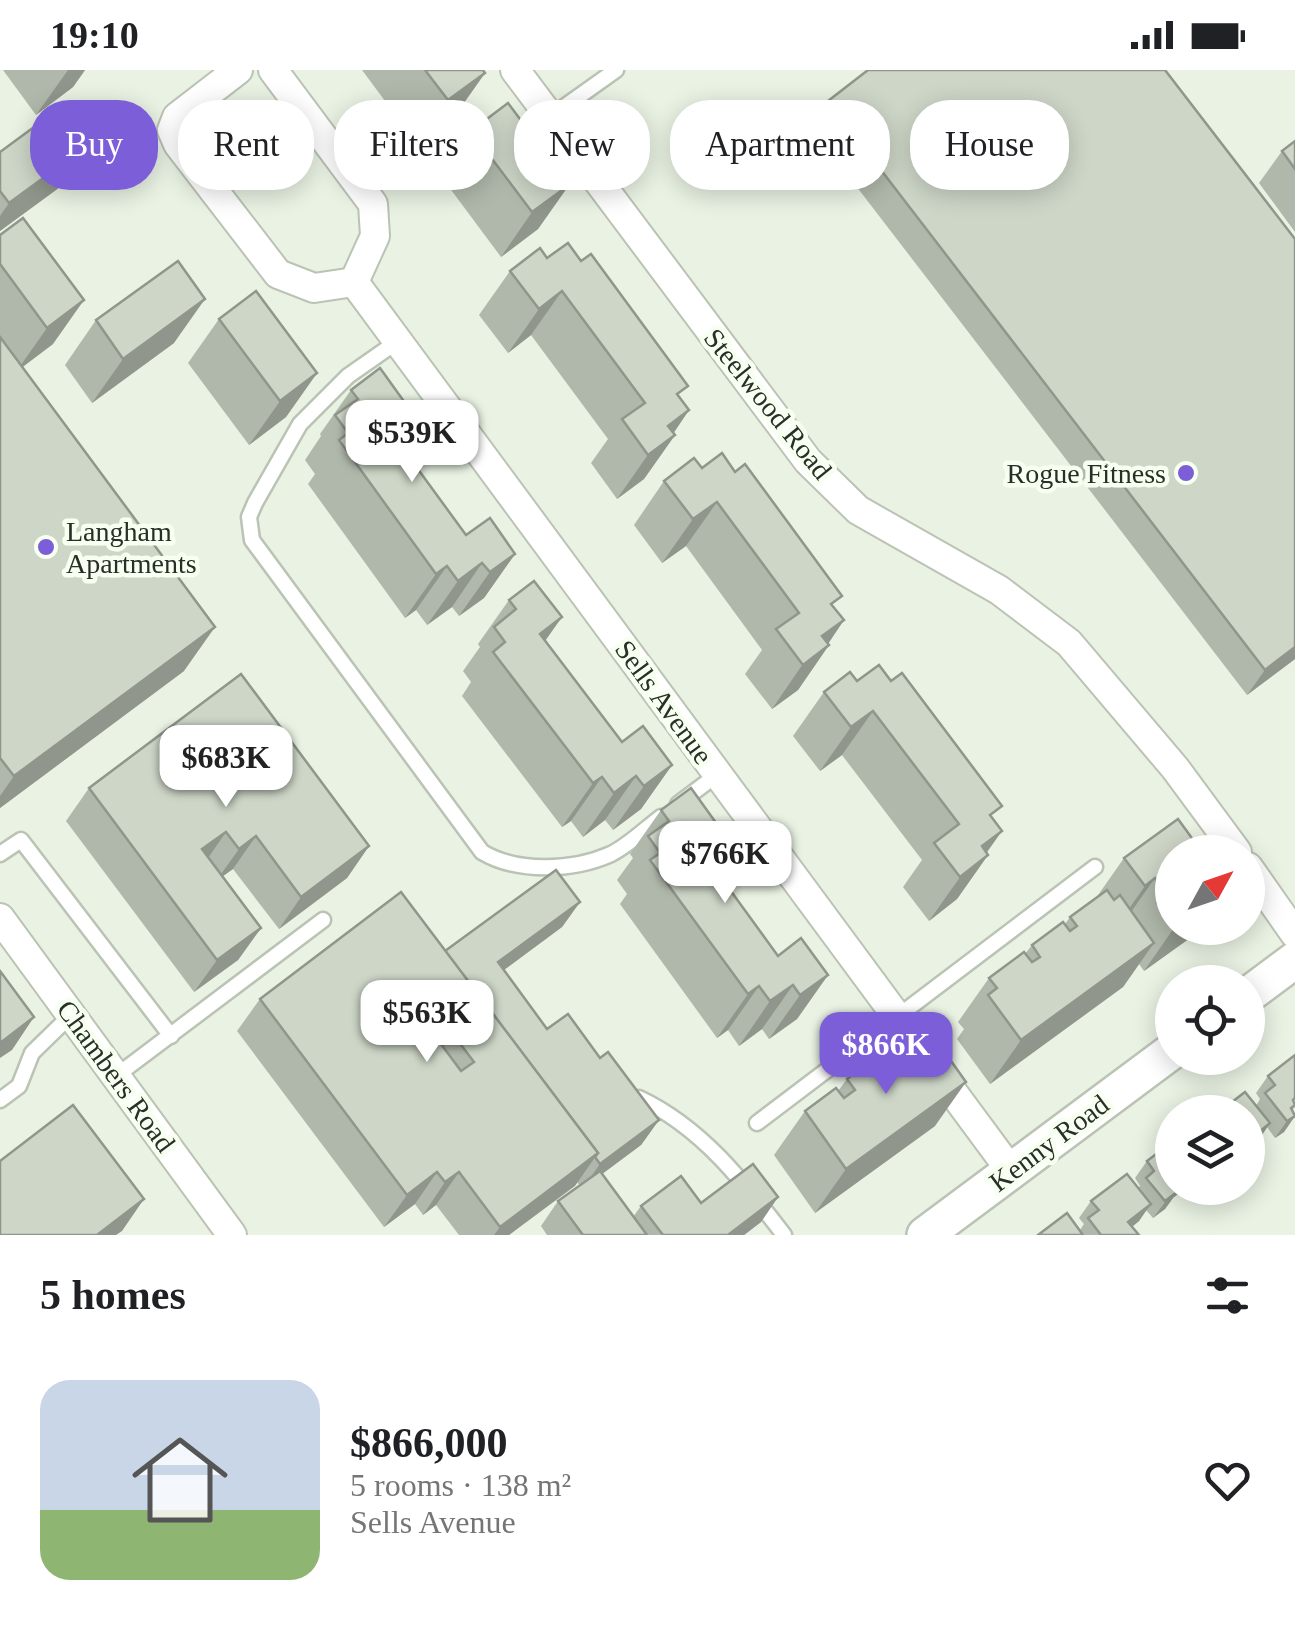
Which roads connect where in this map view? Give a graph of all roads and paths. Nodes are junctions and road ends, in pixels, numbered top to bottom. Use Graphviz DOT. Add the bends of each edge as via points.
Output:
graph roads {
  1 [pos="238,70"];
  2 [pos="273,70"];
  3 [pos="516,70"];
  4 [pos="616,70"];
  5 [pos="538,100"];
  6 [pos="574,100"];
  7 [pos="605,190"];
  8 [pos="354,282"];
  9 [pos="398,342"];
  10 [pos="718,774"];
  11 [pos="1225,835"];
  12 [pos="0,854"];
  13 [pos="1096,867"];
  14 [pos="1265,891"];
  15 [pos="0,918"];
  16 [pos="323,920"];
  17 [pos="1295,934"];
  18 [pos="1295,960"];
  19 [pos="1265,982"];
  20 [pos="71,1014"];
  21 [pos="896,1016"];
  22 [pos="171,1036"];
  23 [pos="1155,1064"];
  24 [pos="116,1076"];
  25 [pos="639,1098"];
  26 [pos="0,1100"];
  27 [pos="757,1123"];
  28 [pos="1010,1172"];
  29 [pos="232,1235"];
  30 [pos="784,1235"];
  31 [pos="926,1235"];
  1 -- 8 [label="street" via="177,117 172,130 178,144 278,274 314,288"];
  2 -- 8 [label="street" via="373,204 375,236"];
  3 -- 5 [label="street, Steelwood Road"];
  4 -- 6 [label="lane"];
  7 -- 11 [label="street, Steelwood Road" via="808,461 858,510 1000,590 1069,642"];
  8 -- 9 [label="street, Sells Avenue"];
  9 -- 10 [label="street, Sells Avenue"];
  9 -- 10 [label="lane" via="348,376 300,424 248,526 482,852 501,863 560,867 615,852"];
  10 -- 21 [label="street, Sells Avenue"];
  12 -- 22 [label="lane" via="21,840"];
  13 -- 21 [label="lane"];
  14 -- 17 [label="street"];
  15 -- 20 [label="street, Chambers Road"];
  16 -- 22 [label="lane"];
  18 -- 19 [label="street"];
  20 -- 24 [label="street, Chambers Road"];
  20 -- 26 [label="lane" via="32,1052 19,1086"];
  21 -- 27 [label="lane"];
  21 -- 28 [label="street, Sells Avenue"];
  22 -- 24 [label="lane"];
  23 -- 28 [label="street, Kenny Road"];
  24 -- 29 [label="street, Chambers Road"];
  25 -- 30 [label="lane" via="672,1114 714,1152"];
  28 -- 31 [label="street, Kenny Road"];
}
